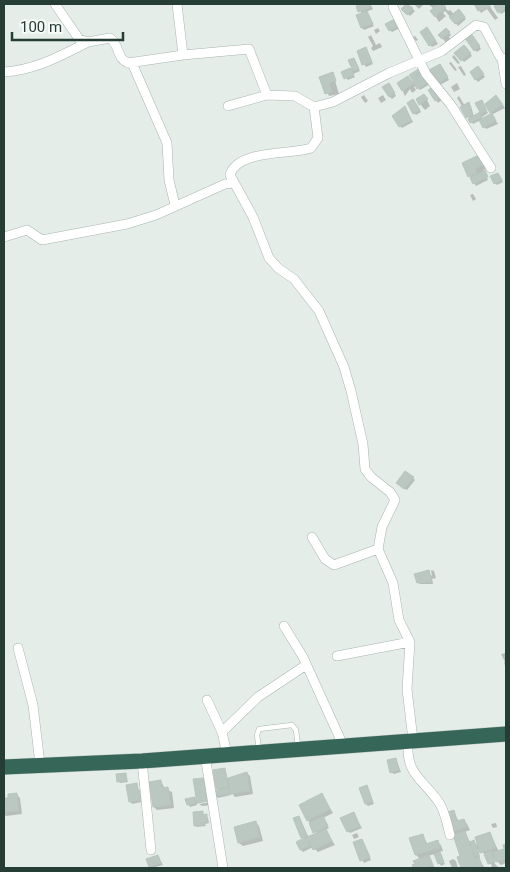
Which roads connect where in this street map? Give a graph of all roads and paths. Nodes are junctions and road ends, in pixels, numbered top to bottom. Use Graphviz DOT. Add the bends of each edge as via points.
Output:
graph roads {
  1 [pos="55,4"];
  2 [pos="177,4"];
  3 [pos="393,7"];
  4 [pos="88,42"];
  5 [pos="183,55"];
  6 [pos="504,59"];
  7 [pos="419,61"];
  8 [pos="132,63"];
  9 [pos="4,72"];
  10 [pos="506,84"];
  11 [pos="267,95"];
  12 [pos="228,106"];
  13 [pos="314,107"];
  14 [pos="491,168"];
  15 [pos="233,183"];
  16 [pos="175,205"];
  17 [pos="4,237"];
  18 [pos="312,537"];
  19 [pos="378,549"];
  20 [pos="284,626"];
  21 [pos="410,642"];
  22 [pos="18,648"];
  23 [pos="337,656"];
  24 [pos="306,665"];
  25 [pos="208,700"];
  26 [pos="222,732"];
  27 [pos="506,734"];
  28 [pos="411,740"];
  29 [pos="343,745"];
  30 [pos="298,748"];
  31 [pos="259,751"];
  32 [pos="227,754"];
  33 [pos="205,755"];
  34 [pos="142,761"];
  35 [pos="40,764"];
  36 [pos="4,767"];
  37 [pos="450,835"];
  38 [pos="151,850"];
  39 [pos="223,868"];
  1 -- 4 [label="street" via="75,36"];
  2 -- 5 [label="street"];
  3 -- 7 [label="street"];
  4 -- 8 [label="street" via="110,38 117,45 122,60"];
  4 -- 9 [label="street" via="41,65"];
  5 -- 8 [label="street"];
  5 -- 11 [label="street" via="248,49"];
  6 -- 7 [label="street" via="479,24 442,51"];
  6 -- 10 [label="street"];
  7 -- 13 [label="street" via="333,102"];
  7 -- 14 [label="street"];
  8 -- 16 [label="street" via="167,143 169,180"];
  11 -- 12 [label="street"];
  11 -- 13 [label="street" via="295,96"];
  13 -- 15 [label="street" via="318,138 312,148 270,153 239,162 231,170"];
  15 -- 16 [label="street"];
  15 -- 19 [label="street" via="253,217 269,258 294,278 312,299 344,367 359,426 365,469 395,500 382,527"];
  16 -- 17 [label="street" via="127,224 48,240 38,239 27,230"];
  18 -- 19 [label="street" via="325,559 334,565"];
  19 -- 21 [label="street" via="393,583 399,620"];
  20 -- 24 [label="street"];
  21 -- 23 [label="street"];
  21 -- 28 [label="street" via="407,689"];
  22 -- 35 [label="street" via="33,705"];
  24 -- 26 [label="street" via="258,697"];
  24 -- 29 [label="street"];
  25 -- 26 [label="street"];
  26 -- 32 [label="street"];
  27 -- 28 [label="highway"];
  28 -- 29 [label="highway"];
  28 -- 37 [label="street" via="408,762 439,801"];
  29 -- 30 [label="highway"];
  30 -- 31 [label="highway"];
  30 -- 31 [label="lane" via="296,730 292,725 259,729"];
  31 -- 32 [label="highway"];
  32 -- 33 [label="highway"];
  33 -- 34 [label="highway"];
  33 -- 39 [label="street"];
  34 -- 35 [label="highway"];
  34 -- 38 [label="street"];
  35 -- 36 [label="highway"];
}
